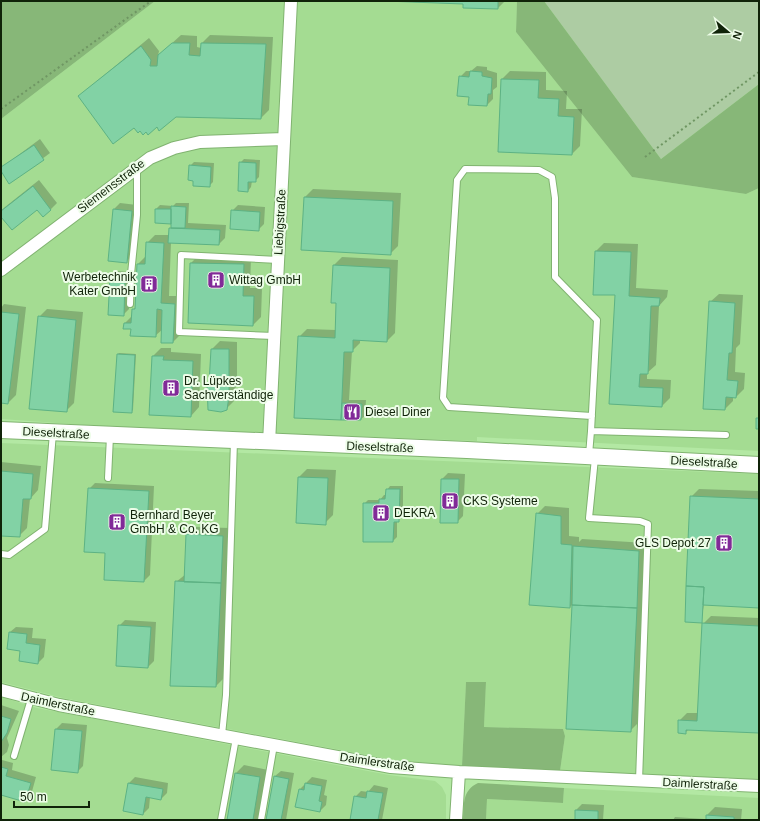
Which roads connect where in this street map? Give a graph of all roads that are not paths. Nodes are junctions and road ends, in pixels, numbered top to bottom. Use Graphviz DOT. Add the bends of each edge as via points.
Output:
graph roads {
  1 [pos="291,1"];
  2 [pos="284,139"];
  3 [pos="137,166"];
  4 [pos="278,260"];
  5 [pos="1,270"];
  6 [pos="130,304"];
  7 [pos="274,336"];
  8 [pos="592,416"];
  9 [pos="1,430"];
  10 [pos="591,431"];
  11 [pos="53,433"];
  12 [pos="110,436"];
  13 [pos="726,436"];
  14 [pos="234,441"];
  15 [pos="269,443"];
  16 [pos="592,456"];
  17 [pos="759,465"];
  18 [pos="108,478"];
  19 [pos="1,554"];
  20 [pos="1,690"];
  21 [pos="32,699"];
  22 [pos="222,735"];
  23 [pos="236,738"];
  24 [pos="274,745"];
  25 [pos="14,756"];
  26 [pos="459,772"];
  27 [pos="639,781"];
  28 [pos="759,786"];
  29 [pos="221,820"];
  30 [pos="261,820"];
  31 [pos="456,820"];
  1 -- 2 [label="street, Liebigstraße"];
  2 -- 3 [label="street, Siemensstraße" via="200,142 174,148"];
  2 -- 4 [label="street, Liebigstraße"];
  3 -- 5 [label="street, Siemensstraße"];
  3 -- 6 [label="lane" via="137,215"];
  4 -- 7 [label="street, Liebigstraße"];
  4 -- 7 [label="lane" via="181,255 179,332"];
  7 -- 15 [label="street, Liebigstraße"];
  8 -- 8 [label="lane" via="597,320 555,277 555,198 552,177 539,170 465,169 457,180 443,398 449,407"];
  8 -- 10 [label="lane"];
  9 -- 11 [label="street, Dieselstraße"];
  10 -- 13 [label="lane"];
  10 -- 16 [label="lane"];
  11 -- 12 [label="street, Dieselstraße"];
  11 -- 19 [label="lane" via="45,529 9,555"];
  12 -- 14 [label="street, Dieselstraße"];
  12 -- 18 [label="lane"];
  14 -- 15 [label="street, Dieselstraße"];
  14 -- 22 [label="lane" via="227,671"];
  15 -- 16 [label="street, Dieselstraße"];
  16 -- 17 [label="street, Dieselstraße"];
  16 -- 27 [label="lane" via="589,518 640,521 648,524"];
  20 -- 21 [label="street, Daimlerstraße"];
  21 -- 22 [label="street, Daimlerstraße"];
  21 -- 25 [label="lane"];
  22 -- 23 [label="street, Daimlerstraße"];
  23 -- 24 [label="street, Daimlerstraße"];
  23 -- 29 [label="lane"];
  24 -- 26 [label="street, Daimlerstraße" via="391,766"];
  24 -- 30 [label="lane"];
  26 -- 27 [label="street, Daimlerstraße"];
  26 -- 31 [label="street"];
  27 -- 28 [label="street, Daimlerstraße"];
}
